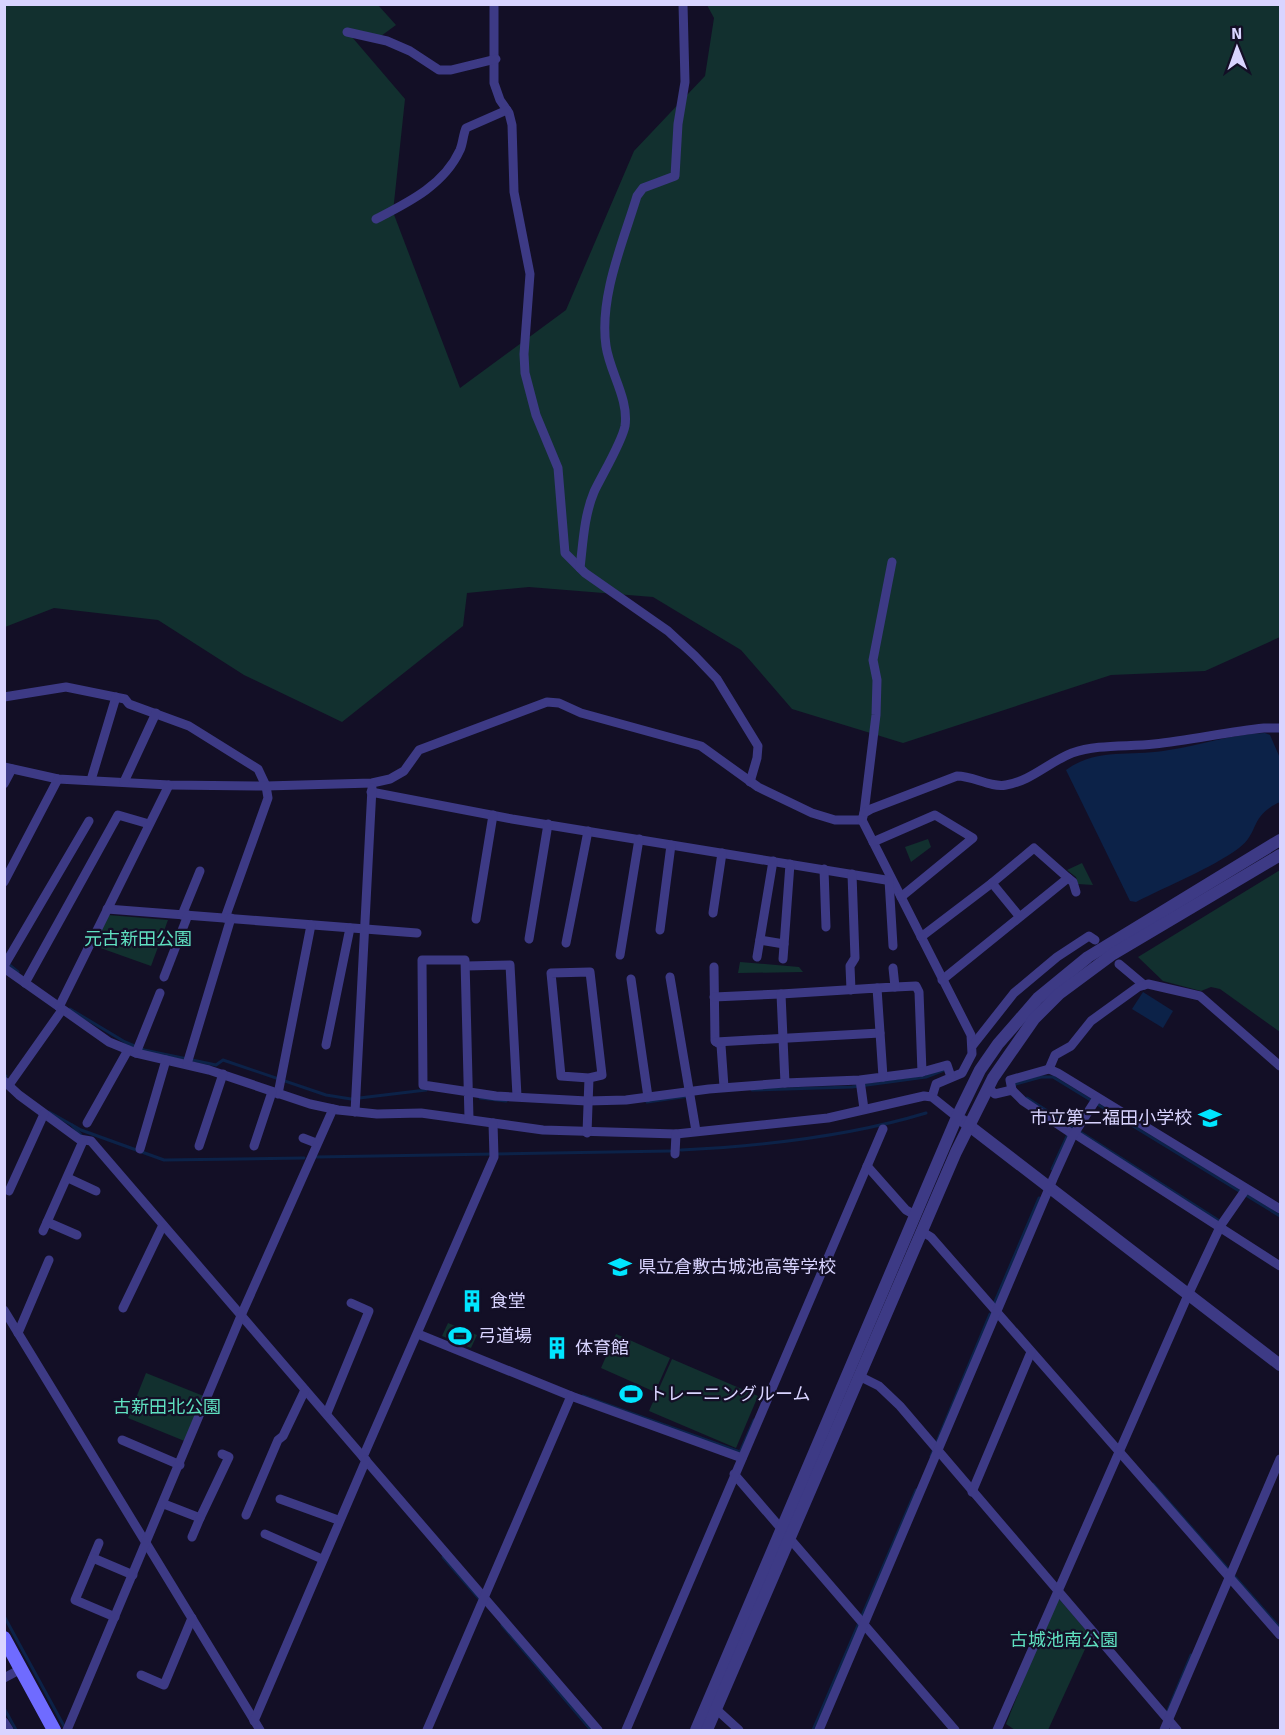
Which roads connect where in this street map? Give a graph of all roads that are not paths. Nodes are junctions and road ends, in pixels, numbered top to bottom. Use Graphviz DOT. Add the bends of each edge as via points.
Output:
graph roads {
  1 [pos="494,4"];
  2 [pos="683,4"];
  3 [pos="346,32"];
  4 [pos="496,59"];
  5 [pos="507,110"];
  6 [pos="376,219"];
  7 [pos="892,562"];
  8 [pos="580,568"];
  9 [pos="116,696"];
  10 [pos="4,697"];
  11 [pos="156,712"];
  12 [pos="1281,728"];
  13 [pos="8,768"];
  14 [pos="58,778"];
  15 [pos="91,780"];
  16 [pos="124,782"];
  17 [pos="750,782"];
  18 [pos="4,784"];
  19 [pos="169,785"];
  20 [pos="266,786"];
  21 [pos="372,787"];
  22 [pos="493,815"];
  23 [pos="863,817"];
  24 [pos="89,821"];
  25 [pos="149,824"];
  26 [pos="548,824"];
  27 [pos="588,831"];
  28 [pos="639,839"];
  29 [pos="1281,840"];
  30 [pos="873,842"];
  31 [pos="671,844"];
  32 [pos="722,853"];
  33 [pos="1281,855"];
  34 [pos="773,861"];
  35 [pos="790,864"];
  36 [pos="824,869"];
  37 [pos="200,871"];
  38 [pos="852,874"];
  39 [pos="1068,878"];
  40 [pos="891,880"];
  41 [pos="4,882"];
  42 [pos="992,883"];
  43 [pos="1076,892"];
  44 [pos="901,897"];
  45 [pos="107,909"];
  46 [pos="712,913"];
  47 [pos="185,915"];
  48 [pos="1019,916"];
  49 [pos="228,918"];
  50 [pos="476,919"];
  51 [pos="311,925"];
  52 [pos="826,927"];
  53 [pos="350,928"];
  54 [pos="365,929"];
  55 [pos="660,930"];
  56 [pos="417,933"];
  57 [pos="921,937"];
  58 [pos="529,939"];
  59 [pos="759,940"];
  60 [pos="1095,940"];
  61 [pos="566,943"];
  62 [pos="784,944"];
  63 [pos="892,946"];
  64 [pos="620,955"];
  65 [pos="757,957"];
  66 [pos="783,959"];
  67 [pos="1119,964"];
  68 [pos="6,965"];
  69 [pos="466,966"];
  70 [pos="714,967"];
  71 [pos="893,968"];
  72 [pos="164,977"];
  73 [pos="670,977"];
  74 [pos="631,979"];
  75 [pos="26,980"];
  76 [pos="942,980"];
  77 [pos="1144,985"];
  78 [pos="895,987"];
  79 [pos="877,988"];
  80 [pos="851,990"];
  81 [pos="160,993"];
  82 [pos="781,994"];
  83 [pos="714,997"];
  84 [pos="60,1006"];
  85 [pos="880,1033"];
  86 [pos="782,1038"];
  87 [pos="716,1042"];
  88 [pos="326,1045"];
  89 [pos="973,1046"];
  90 [pos="135,1050"];
  91 [pos="166,1060"];
  92 [pos="188,1061"];
  93 [pos="1281,1066"];
  94 [pos="1049,1069"];
  95 [pos="922,1072"];
  96 [pos="949,1072"];
  97 [pos="223,1074"];
  98 [pos="882,1077"];
  99 [pos="589,1078"];
  100 [pos="7,1083"];
  101 [pos="785,1083"];
  102 [pos="860,1084"];
  103 [pos="724,1087"];
  104 [pos="1011,1087"];
  105 [pos="988,1088"];
  106 [pos="275,1093"];
  107 [pos="689,1094"];
  108 [pos="470,1095"];
  109 [pos="517,1096"];
  110 [pos="648,1097"];
  111 [pos="932,1097"];
  112 [pos="1095,1101"];
  113 [pos="587,1103"];
  114 [pos="333,1109"];
  115 [pos="864,1109"];
  116 [pos="355,1112"];
  117 [pos="44,1114"];
  118 [pos="957,1117"];
  119 [pos="469,1119"];
  120 [pos="87,1123"];
  121 [pos="493,1123"];
  122 [pos="968,1125"];
  123 [pos="883,1128"];
  124 [pos="696,1131"];
  125 [pos="1074,1132"];
  126 [pos="587,1133"];
  127 [pos="676,1134"];
  128 [pos="303,1138"];
  129 [pos="84,1141"];
  130 [pos="316,1143"];
  131 [pos="199,1146"];
  132 [pos="254,1146"];
  133 [pos="140,1149"];
  134 [pos="675,1154"];
  135 [pos="867,1166"];
  136 [pos="68,1178"];
  137 [pos="1050,1188"];
  138 [pos="9,1191"];
  139 [pos="96,1191"];
  140 [pos="1244,1192"];
  141 [pos="1281,1209"];
  142 [pos="915,1215"];
  143 [pos="1221,1224"];
  144 [pos="161,1227"];
  145 [pos="921,1231"];
  146 [pos="77,1235"];
  147 [pos="49,1260"];
  148 [pos="1281,1266"];
  149 [pos="1188,1294"];
  150 [pos="351,1303"];
  151 [pos="123,1308"];
  152 [pos="4,1310"];
  153 [pos="997,1310"];
  154 [pos="242,1319"];
  155 [pos="19,1329"];
  156 [pos="418,1334"];
  157 [pos="1031,1352"];
  158 [pos="1281,1365"];
  159 [pos="859,1376"];
  160 [pos="303,1392"];
  161 [pos="571,1396"];
  162 [pos="327,1413"];
  163 [pos="122,1440"];
  164 [pos="935,1447"];
  165 [pos="1120,1449"];
  166 [pos="222,1454"];
  167 [pos="739,1457"];
  168 [pos="1281,1459"];
  169 [pos="364,1461"];
  170 [pos="180,1465"];
  171 [pos="736,1472"];
  172 [pos="972,1492"];
  173 [pos="280,1499"];
  174 [pos="164,1504"];
  175 [pos="246,1515"];
  176 [pos="200,1518"];
  177 [pos="338,1520"];
  178 [pos="785,1533"];
  179 [pos="265,1534"];
  180 [pos="192,1537"];
  181 [pos="147,1540"];
  182 [pos="99,1542"];
  183 [pos="93,1558"];
  184 [pos="322,1559"];
  185 [pos="1229,1574"];
  186 [pos="133,1575"];
  187 [pos="1058,1591"];
  188 [pos="481,1600"];
  189 [pos="115,1617"];
  190 [pos="192,1618"];
  191 [pos="863,1621"];
  192 [pos="1281,1635"];
  193 [pos="4,1638"];
  194 [pos="21,1669"];
  195 [pos="141,1675"];
  196 [pos="4,1678"];
  197 [pos="716,1709"];
  198 [pos="255,1718"];
  199 [pos="1166,1718"];
  200 [pos="4,1722"];
  201 [pos="67,1730"];
  202 [pos="9,1731"];
  203 [pos="54,1731"];
  204 [pos="260,1731"];
  205 [pos="427,1731"];
  206 [pos="598,1731"];
  207 [pos="626,1731"];
  208 [pos="696,1731"];
  209 [pos="707,1731"];
  210 [pos="739,1731"];
  211 [pos="819,1731"];
  212 [pos="955,1731"];
  213 [pos="997,1731"];
  214 [pos="1164,1731"];
  215 [pos="1178,1731"];
  1 -- 4 [label="street"];
  2 -- 8 [label="street" via="685,82 675,176 644,188 638,196 612,281 605,316 606,346 625,409 624,428 593,495"];
  3 -- 4 [label="street" via="387,41 439,70"];
  4 -- 5 [label="street" via="495,90"];
  5 -- 6 [label="street" via="466,128 462,147 440,178"];
  5 -- 8 [label="street" via="512,125 514,192 530,274 525,373 536,415 558,468 565,552"];
  7 -- 23 [label="street" via="873,660 876,715"];
  8 -- 17 [label="street" via="668,631 717,679 758,746"];
  9 -- 10 [label="street" via="66,687"];
  9 -- 11 [label="street"];
  9 -- 15 [label="street"];
  11 -- 16 [label="street"];
  11 -- 20 [label="street" via="189,726 258,769"];
  12 -- 23 [label="street" via="1090,749 1072,754 1024,780 996,786 968,776 957,777"];
  13 -- 14 [label="street"];
  13 -- 18 [label="street"];
  14 -- 15 [label="street"];
  14 -- 41 [label="street"];
  15 -- 16 [label="street"];
  16 -- 19 [label="street"];
  17 -- 21 [label="street" via="701,746 547,702 419,750 404,771"];
  17 -- 23 [label="street" via="812,813 835,820"];
  19 -- 20 [label="street"];
  19 -- 25 [label="street"];
  20 -- 21 [label="street"];
  20 -- 49 [label="street" via="268,798"];
  21 -- 22 [label="street"];
  21 -- 54 [label="street"];
  22 -- 26 [label="street"];
  22 -- 50 [label="street"];
  23 -- 30 [label="street"];
  24 -- 68 [label="street"];
  25 -- 45 [label="street"];
  25 -- 75 [label="street" via="118,815"];
  26 -- 27 [label="street"];
  26 -- 58 [label="street"];
  27 -- 28 [label="street"];
  27 -- 61 [label="street"];
  28 -- 31 [label="street"];
  28 -- 64 [label="street"];
  29 -- 118 [label="street" via="1088,957 1038,998 980,1070"];
  30 -- 40 [label="street"];
  30 -- 44 [label="street" via="935,815 973,838"];
  31 -- 32 [label="street"];
  31 -- 55 [label="street"];
  32 -- 34 [label="street"];
  32 -- 46 [label="street"];
  33 -- 105 [label="street" via="1083,974 1034,1018"];
  34 -- 35 [label="street"];
  34 -- 59 [label="street"];
  35 -- 36 [label="street"];
  35 -- 62 [label="street"];
  36 -- 38 [label="street"];
  36 -- 52 [label="street"];
  37 -- 47 [label="street"];
  38 -- 40 [label="street"];
  38 -- 80 [label="street" via="855,958 850,966"];
  39 -- 42 [label="street" via="1034,848"];
  39 -- 43 [label="street"];
  39 -- 48 [label="street"];
  40 -- 44 [label="street"];
  40 -- 63 [label="street"];
  42 -- 48 [label="street"];
  42 -- 57 [label="street"];
  44 -- 57 [label="street"];
  45 -- 47 [label="street"];
  45 -- 84 [label="street"];
  47 -- 49 [label="street"];
  47 -- 72 [label="street"];
  48 -- 76 [label="street"];
  49 -- 51 [label="street"];
  49 -- 92 [label="street"];
  51 -- 53 [label="street"];
  51 -- 106 [label="street" via="281,1080"];
  53 -- 54 [label="street"];
  53 -- 88 [label="street"];
  54 -- 56 [label="street"];
  54 -- 116 [label="street"];
  57 -- 76 [label="street"];
  59 -- 62 [label="street"];
  59 -- 65 [label="street"];
  60 -- 89 [label="street" via="1089,936 1014,993"];
  62 -- 66 [label="street"];
  67 -- 77 [label="street"];
  68 -- 75 [label="street"];
  69 -- 108 [label="street"];
  69 -- 108 [label="street" via="465,960 423,960 423,1085"];
  69 -- 109 [label="street" via="510,965"];
  70 -- 83 [label="street"];
  71 -- 78 [label="street"];
  73 -- 107 [label="street"];
  74 -- 110 [label="street"];
  75 -- 84 [label="street"];
  76 -- 89 [label="street"];
  77 -- 93 [label="street" via="1200,996"];
  77 -- 94 [label="street" via="1091,1021 1071,1046 1055,1055"];
  78 -- 79 [label="street"];
  78 -- 95 [label="street" via="916,986 919,992"];
  79 -- 80 [label="street"];
  79 -- 85 [label="street"];
  80 -- 82 [label="street"];
  81 -- 90 [label="street"];
  82 -- 83 [label="street"];
  82 -- 86 [label="street"];
  83 -- 87 [label="street"];
  84 -- 90 [label="street" via="109,1042"];
  84 -- 100 [label="street"];
  85 -- 86 [label="street"];
  85 -- 98 [label="street"];
  86 -- 87 [label="street"];
  86 -- 101 [label="street"];
  87 -- 103 [label="street" via="721,1045"];
  89 -- 96 [label="street" via="962,1073"];
  90 -- 91 [label="street"];
  90 -- 120 [label="street"];
  91 -- 92 [label="street"];
  91 -- 133 [label="street"];
  92 -- 97 [label="street"];
  94 -- 104 [label="street" via="1010,1080"];
  94 -- 112 [label="street"];
  95 -- 96 [label="street" via="947,1065"];
  95 -- 98 [label="street"];
  96 -- 111 [label="street" via="936,1084"];
  97 -- 106 [label="street"];
  97 -- 131 [label="street"];
  98 -- 102 [label="street"];
  99 -- 99 [label="street" via="561,1076 551,973 590,972 602,1076"];
  99 -- 113 [label="street"];
  100 -- 117 [label="street"];
  101 -- 102 [label="street"];
  101 -- 103 [label="street"];
  102 -- 115 [label="street"];
  103 -- 107 [label="street"];
  104 -- 105 [label="street" via="995,1094"];
  104 -- 125 [label="street" via="1023,1101"];
  105 -- 122 [label="street"];
  106 -- 114 [label="street"];
  106 -- 132 [label="street"];
  107 -- 110 [label="street"];
  107 -- 124 [label="street"];
  108 -- 109 [label="street"];
  108 -- 119 [label="street"];
  109 -- 113 [label="street"];
  110 -- 113 [label="street"];
  111 -- 115 [label="street" via="914,1097"];
  111 -- 118 [label="street"];
  112 -- 125 [label="street"];
  112 -- 140 [label="street"];
  113 -- 126 [label="street"];
  114 -- 116 [label="street"];
  114 -- 130 [label="street"];
  115 -- 124 [label="street" via="828,1118"];
  116 -- 119 [label="street" via="421,1113"];
  117 -- 129 [label="street"];
  117 -- 138 [label="street"];
  118 -- 122 [label="street"];
  118 -- 142 [label="street"];
  119 -- 121 [label="street"];
  121 -- 126 [label="street"];
  121 -- 156 [label="street" via="494,1153"];
  122 -- 137 [label="street"];
  122 -- 145 [label="street"];
  123 -- 135 [label="street"];
  124 -- 127 [label="street"];
  125 -- 137 [label="street"];
  125 -- 143 [label="street"];
  126 -- 127 [label="street"];
  127 -- 134 [label="street"];
  128 -- 130 [label="street"];
  129 -- 136 [label="street"];
  129 -- 144 [label="street" via="91,1141"];
  130 -- 154 [label="street"];
  135 -- 142 [label="street"];
  135 -- 167 [label="street"];
  136 -- 139 [label="street"];
  136 -- 146 [label="street" via="45,1227"];
  137 -- 149 [label="street"];
  137 -- 153 [label="street"];
  140 -- 141 [label="street"];
  140 -- 143 [label="street"];
  142 -- 178 [label="street"];
  143 -- 148 [label="street"];
  143 -- 149 [label="street"];
  144 -- 151 [label="street"];
  144 -- 154 [label="street"];
  145 -- 153 [label="street" via="931,1237"];
  145 -- 159 [label="street"];
  147 -- 155 [label="street"];
  149 -- 158 [label="street"];
  149 -- 165 [label="street"];
  150 -- 162 [label="street" via="369,1311"];
  152 -- 155 [label="street"];
  153 -- 157 [label="street"];
  153 -- 164 [label="street"];
  154 -- 160 [label="street"];
  154 -- 170 [label="street"];
  155 -- 181 [label="street"];
  156 -- 161 [label="street"];
  156 -- 169 [label="street"];
  157 -- 165 [label="street"];
  157 -- 172 [label="street"];
  159 -- 164 [label="street" via="879,1386"];
  159 -- 178 [label="street"];
  160 -- 162 [label="street"];
  160 -- 175 [label="street"];
  161 -- 167 [label="street"];
  161 -- 188 [label="street"];
  162 -- 169 [label="street"];
  163 -- 170 [label="street"];
  164 -- 172 [label="street"];
  164 -- 191 [label="street"];
  165 -- 185 [label="street"];
  165 -- 187 [label="street"];
  166 -- 176 [label="street" via="229,1457"];
  167 -- 171 [label="street"];
  168 -- 185 [label="street"];
  169 -- 177 [label="street"];
  169 -- 188 [label="street"];
  170 -- 174 [label="street"];
  171 -- 178 [label="street"];
  171 -- 207 [label="street"];
  172 -- 187 [label="street"];
  173 -- 177 [label="street"];
  174 -- 176 [label="street"];
  174 -- 181 [label="street"];
  176 -- 180 [label="street"];
  177 -- 184 [label="street"];
  178 -- 191 [label="street"];
  178 -- 197 [label="street"];
  178 -- 208 [label="street"];
  179 -- 184 [label="street"];
  181 -- 186 [label="street"];
  181 -- 190 [label="street"];
  182 -- 183 [label="street"];
  183 -- 186 [label="street"];
  183 -- 189 [label="street" via="75,1600"];
  184 -- 198 [label="street"];
  185 -- 192 [label="street"];
  185 -- 199 [label="street"];
  186 -- 189 [label="street"];
  187 -- 199 [label="street"];
  187 -- 213 [label="street"];
  188 -- 205 [label="street"];
  188 -- 206 [label="street"];
  189 -- 201 [label="street"];
  190 -- 195 [label="street" via="164,1685"];
  190 -- 198 [label="street"];
  191 -- 211 [label="street"];
  191 -- 212 [label="street"];
  193 -- 194 [label="main road"];
  194 -- 196 [label="street"];
  194 -- 203 [label="main road"];
  197 -- 209 [label="street"];
  197 -- 210 [label="street"];
  198 -- 204 [label="street"];
  199 -- 214 [label="street"];
  199 -- 215 [label="street"];
  200 -- 202 [label="street"];
}
